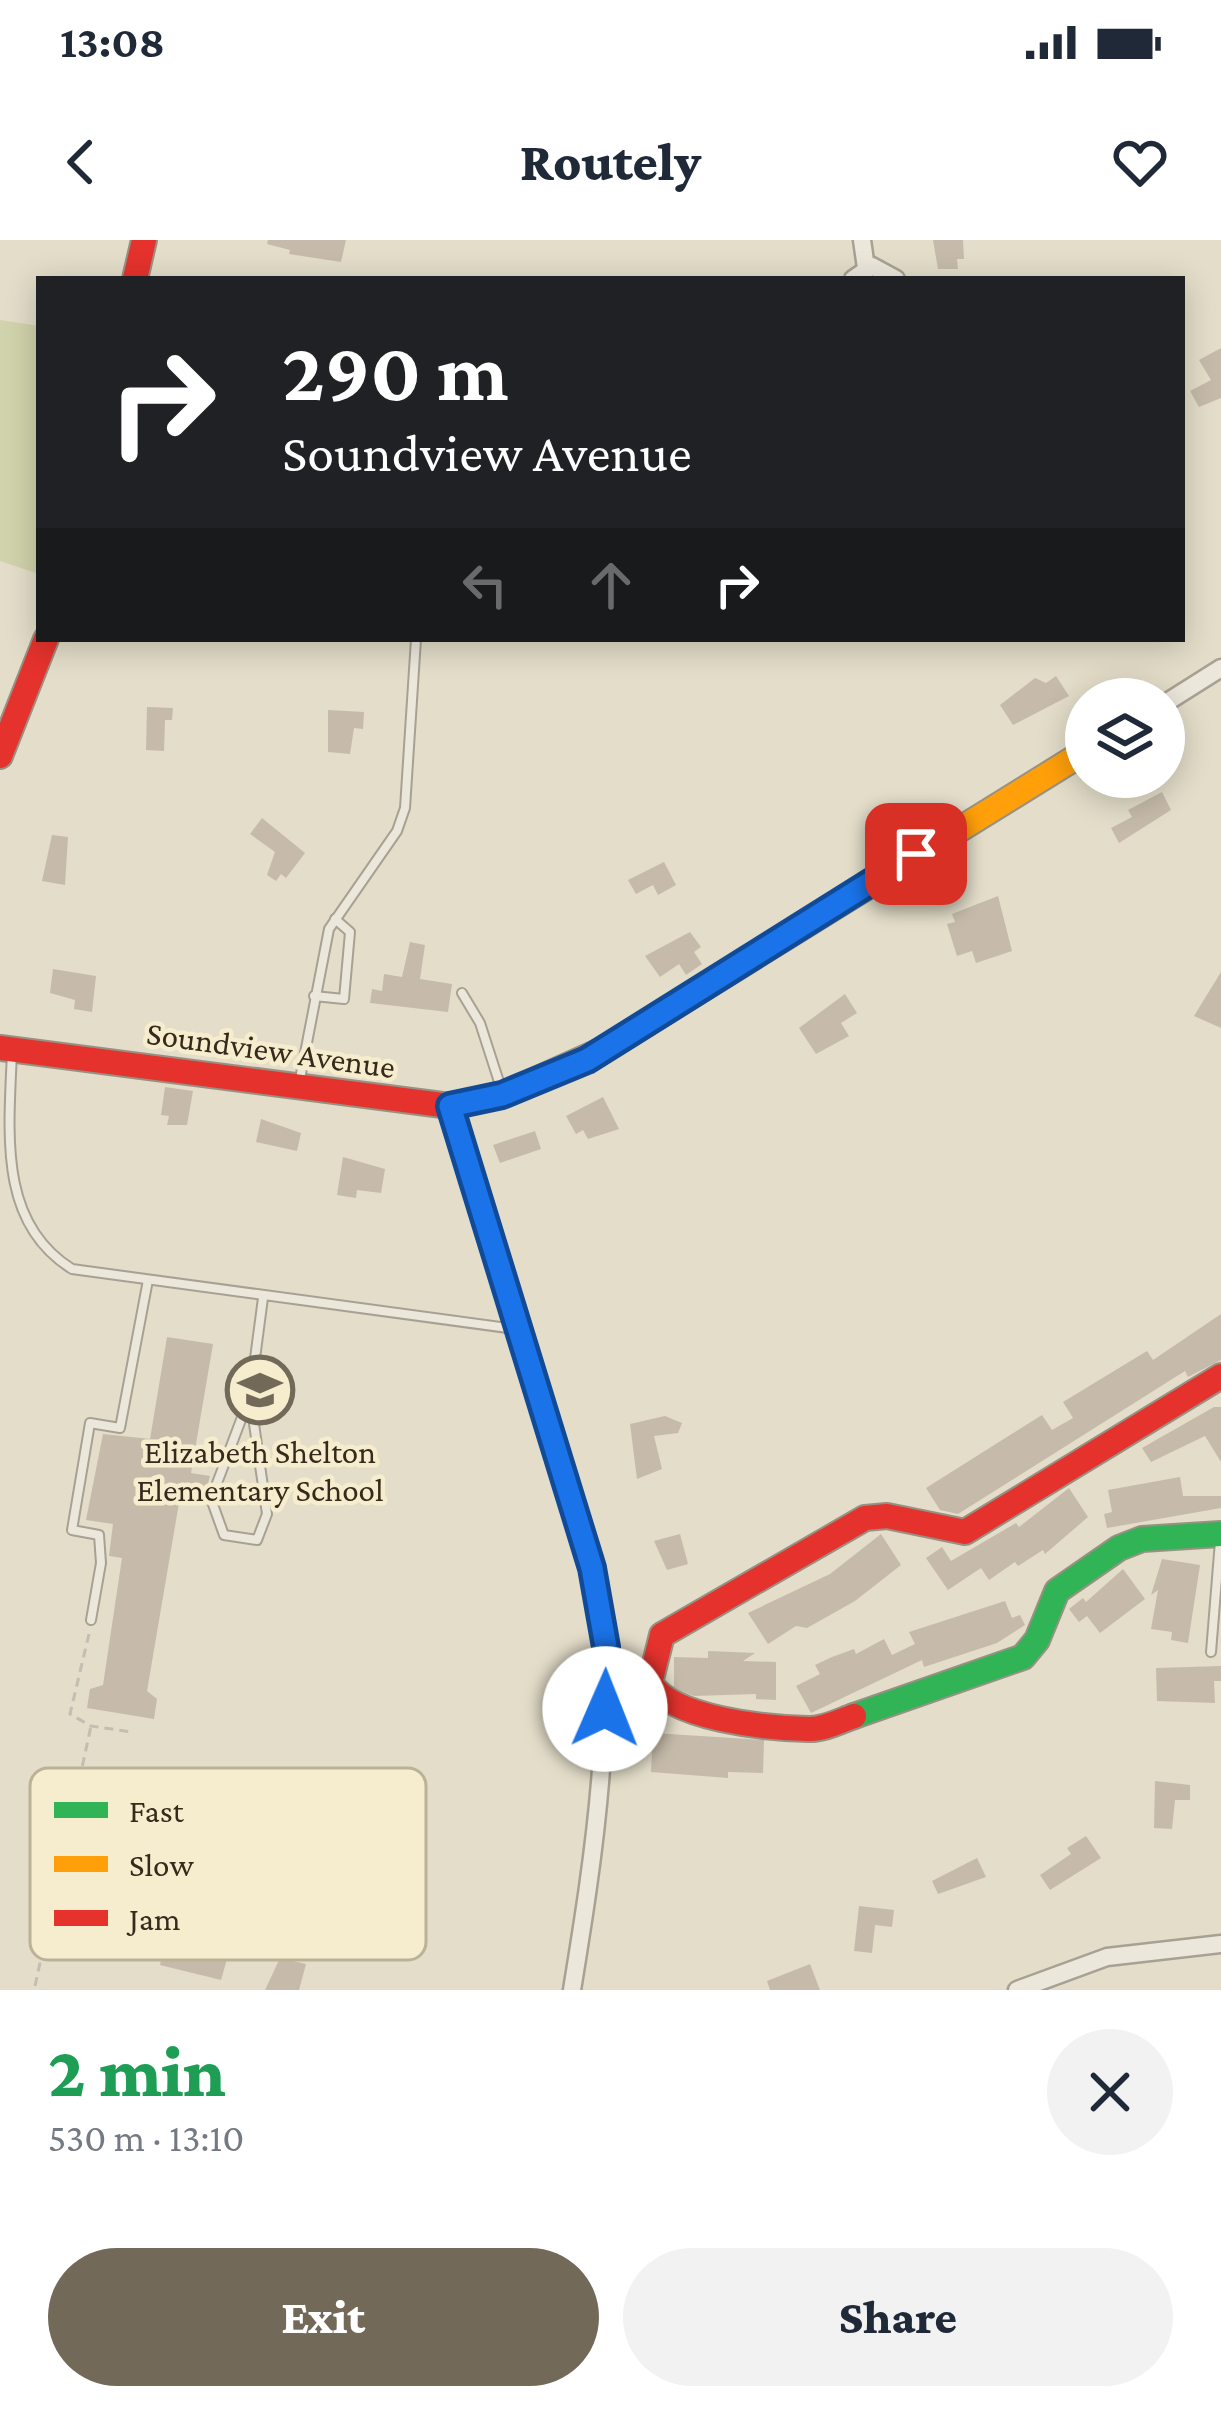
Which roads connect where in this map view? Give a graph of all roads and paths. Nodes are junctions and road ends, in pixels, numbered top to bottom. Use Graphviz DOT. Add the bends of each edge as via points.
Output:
graph roads {
  1 [pos="144,240"];
  2 [pos="862,240"];
  3 [pos="860,273"];
  4 [pos="136,276"];
  5 [pos="893,276"];
  6 [pos="45,642"];
  7 [pos="416,642"];
  8 [pos="1221,668"];
  9 [pos="1185,691"];
  10 [pos="0,756"];
  11 [pos="1065,764"];
  12 [pos="335,919"];
  13 [pos="462,992"];
  14 [pos="314,996"];
  15 [pos="6,1048"];
  16 [pos="299,1085"];
  17 [pos="504,1095"];
  18 [pos="450,1106"];
  19 [pos="148,1280"];
  20 [pos="263,1298"];
  21 [pos="517,1329"];
  22 [pos="1221,1376"];
  23 [pos="250,1396"];
  24 [pos="1221,1534"];
  25 [pos="91,1620"];
  26 [pos="1211,1652"];
  27 [pos="91,1726"];
  28 [pos="131,1732"];
  29 [pos="82,1768"];
  30 [pos="1221,1944"];
  31 [pos="40,1960"];
  32 [pos="34,1986"];
  33 [pos="572,1990"];
  34 [pos="1017,1990"];
  1 -- 4 [label="street"];
  2 -- 3 [label="street"];
  3 -- 5 [label="street" via="885,268"];
  6 -- 10 [label="street"];
  7 -- 12 [label="lane" via="406,808"];
  8 -- 9 [label="street"];
  11 -- 17 [label="street, Soundview Avenue" via="587,1060"];
  12 -- 14 [label="lane"];
  12 -- 14 [label="lane" via="350,932 344,999"];
  13 -- 17 [label="lane"];
  14 -- 16 [label="lane"];
  15 -- 16 [label="street, Soundview Avenue"];
  15 -- 19 [label="lane" via="8,1203 20,1229 34,1249 72,1269"];
  16 -- 18 [label="street, Soundview Avenue"];
  17 -- 18 [label="street, Soundview Avenue"];
  18 -- 21 [label="street"];
  19 -- 20 [label="lane"];
  19 -- 25 [label="lane" via="120,1428 91,1423 72,1530 99,1535"];
  20 -- 21 [label="lane"];
  20 -- 23 [label="lane"];
  21 -- 33 [label="street" via="592,1568 606,1647"];
  22 -- 24 [label="street" via="965,1532 865,1518 662,1635 650,1683 662,1702 689,1712 813,1730 1023,1657 1058,1591 1119,1548"];
  23 -- 23 [label="lane" via="211,1499 224,1535 244,1541 256,1540 267,1514"];
  24 -- 26 [label="lane"];
  25 -- 27 [label="path" via="70,1714"];
  27 -- 28 [label="path"];
  27 -- 29 [label="path"];
  30 -- 34 [label="street" via="1107,1957"];
  31 -- 32 [label="path"];
}
